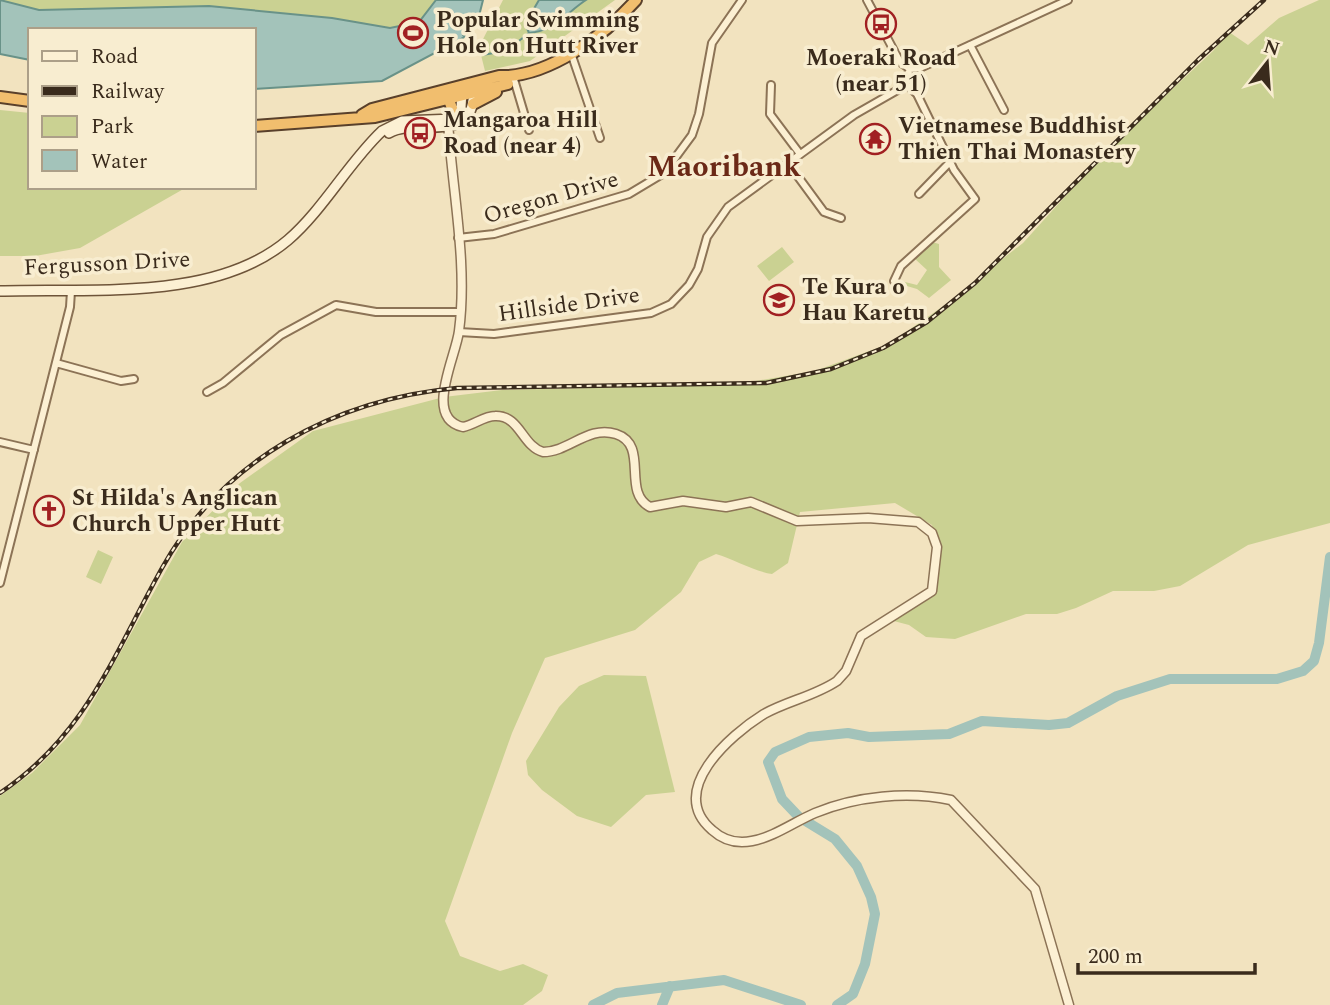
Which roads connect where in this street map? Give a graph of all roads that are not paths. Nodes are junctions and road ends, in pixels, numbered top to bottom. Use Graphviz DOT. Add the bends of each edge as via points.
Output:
graph roads {
  1 [pos="636,0"];
  2 [pos="742,0"];
  3 [pos="867,0"];
  4 [pos="1068,0"];
  5 [pos="970,45"];
  6 [pos="571,53"];
  7 [pos="910,69"];
  8 [pos="510,80"];
  9 [pos="906,84"];
  10 [pos="771,85"];
  11 [pos="468,93"];
  12 [pos="0,97"];
  13 [pos="449,100"];
  14 [pos="28,101"];
  15 [pos="1004,110"];
  16 [pos="362,115"];
  17 [pos="449,123"];
  18 [pos="256,126"];
  19 [pos="529,130"];
  20 [pos="600,138"];
  21 [pos="800,154"];
  22 [pos="950,162"];
  23 [pos="788,163"];
  24 [pos="919,194"];
  25 [pos="841,218"];
  26 [pos="458,238"];
  27 [pos="894,281"];
  28 [pos="0,291"];
  29 [pos="71,291"];
  30 [pos="461,312"];
  31 [pos="459,332"];
  32 [pos="55,363"];
  33 [pos="134,379"];
  34 [pos="207,392"];
  35 [pos="0,442"];
  36 [pos="34,450"];
  37 [pos="0,583"];
  38 [pos="1069,1005"];
  1 -- 6 [label="highway" via="603,33"];
  2 -- 26 [label="street, Oregon Drive" via="712,43 692,135 664,173 617,198 494,234"];
  3 -- 7 [label="street" via="900,62"];
  4 -- 5 [label="street"];
  5 -- 7 [label="street"];
  5 -- 15 [label="street"];
  6 -- 8 [label="highway"];
  6 -- 20 [label="street"];
  7 -- 9 [label="street"];
  8 -- 11 [label="highway"];
  8 -- 11 [label="highway" via="499,76"];
  8 -- 19 [label="street"];
  9 -- 21 [label="street, Hillside Drive"];
  9 -- 22 [label="street" via="917,94"];
  10 -- 21 [label="street" via="770,114"];
  11 -- 13 [label="highway"];
  11 -- 16 [label="highway"];
  11 -- 17 [label="main road"];
  12 -- 14 [label="highway"];
  13 -- 16 [label="highway" via="385,115"];
  13 -- 17 [label="highway" via="453,111"];
  16 -- 18 [label="highway"];
  17 -- 26 [label="street"];
  17 -- 29 [label="main road, Fergusson Drive" via="396,122 382,131 290,238 248,265 171,285"];
  21 -- 23 [label="street, Hillside Drive"];
  22 -- 24 [label="street"];
  22 -- 27 [label="street" via="975,199 901,266"];
  23 -- 25 [label="street" via="824,212"];
  23 -- 31 [label="street, Hillside Drive" via="724,212 708,237 693,280 666,307 651,313 512,332"];
  26 -- 30 [label="street"];
  28 -- 29 [label="main road, Fergusson Drive"];
  29 -- 32 [label="street"];
  30 -- 31 [label="street"];
  30 -- 34 [label="street" via="376,312 336,304 285,332"];
  31 -- 38 [label="street" via="444,389 443,409 450,421 463,427 494,416 506,418 532,447 543,452 590,435 616,434 632,449 637,492 646,506 655,509 687,501 726,507 751,502 797,522 900,519 918,522 932,533 937,552 930,594 861,636 837,681 757,719 701,774 697,807 703,821 717,834 745,842 813,814 873,798 951,800 1035,889"];
  32 -- 33 [label="street" via="121,381"];
  32 -- 36 [label="street"];
  35 -- 36 [label="street"];
  36 -- 37 [label="street"];
}
